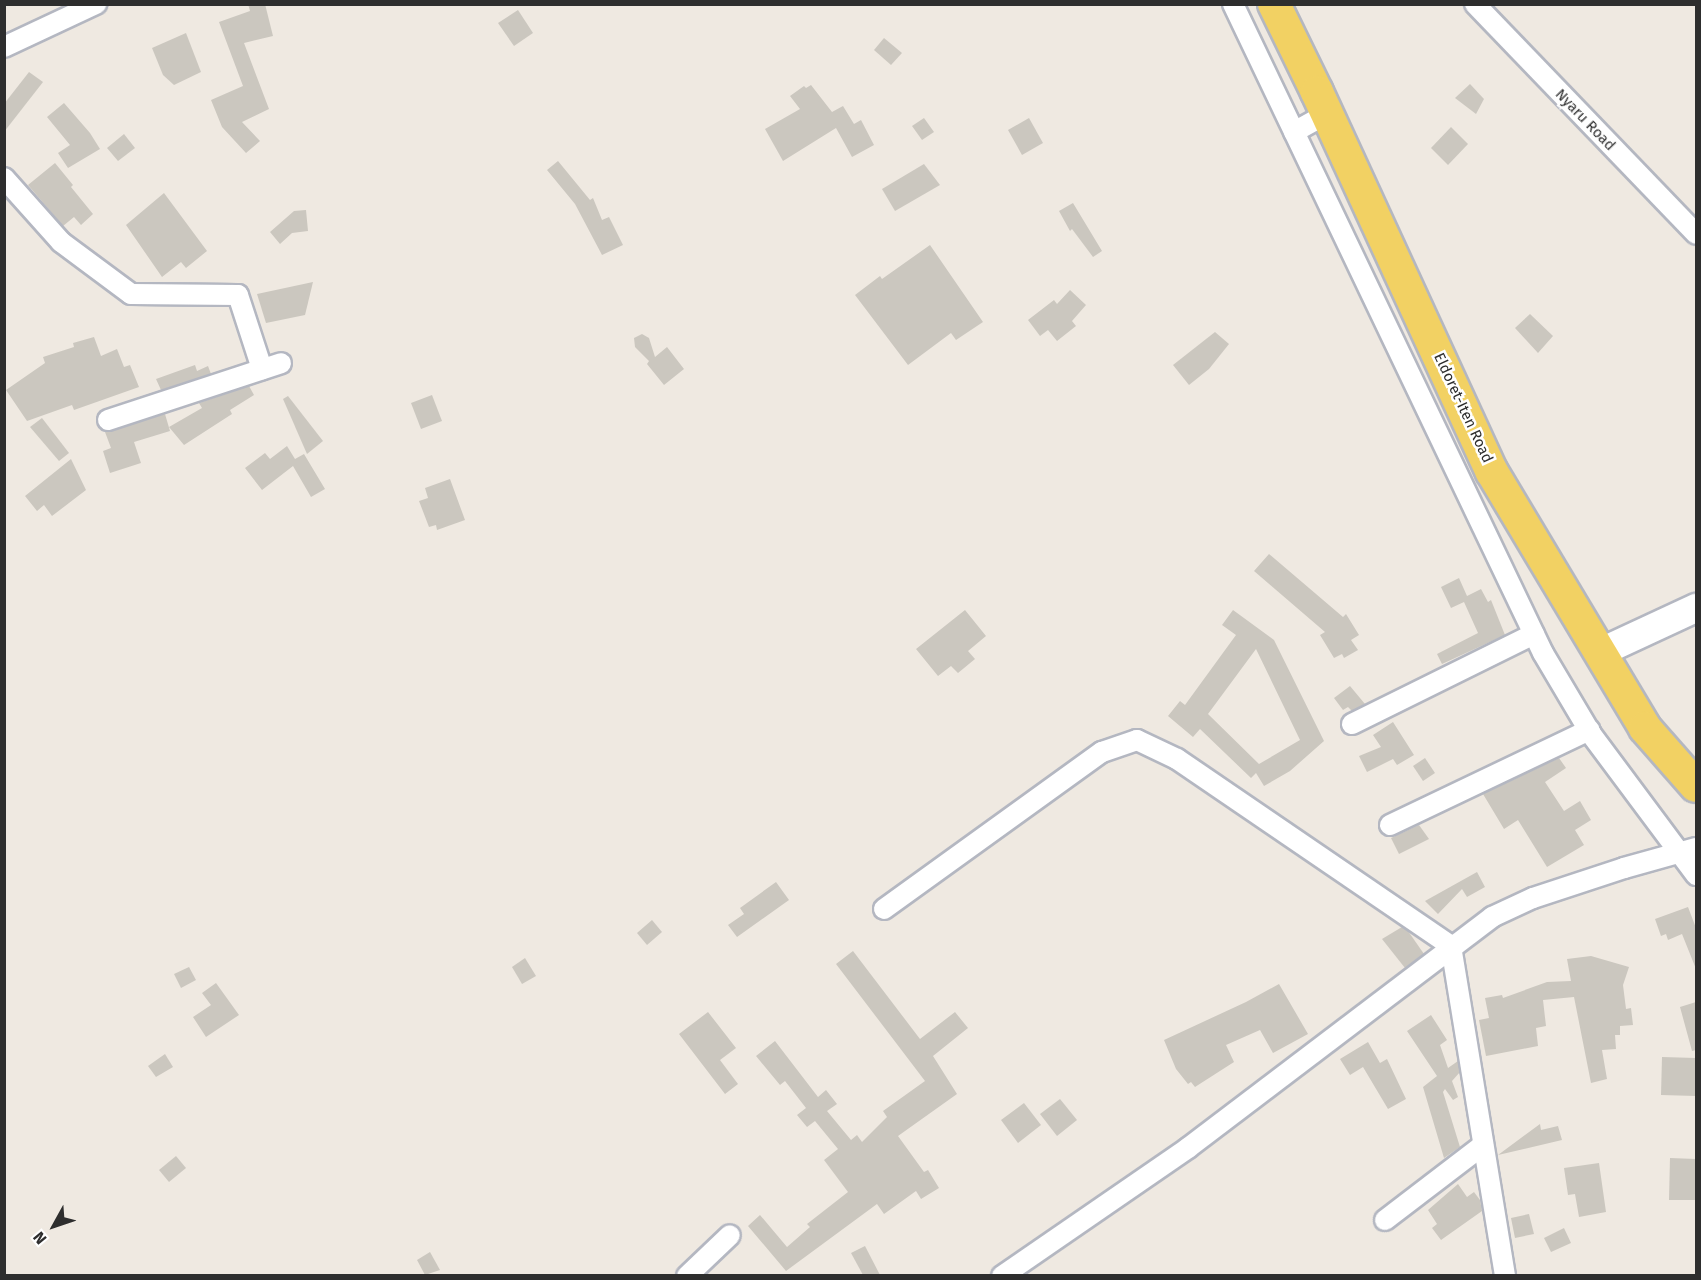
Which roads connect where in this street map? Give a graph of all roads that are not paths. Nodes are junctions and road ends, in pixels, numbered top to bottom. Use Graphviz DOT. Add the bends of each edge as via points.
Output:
graph roads {
  1 [pos="96,4"];
  2 [pos="1233,4"];
  3 [pos="1274,4"];
  4 [pos="1475,4"];
  5 [pos="4,46"];
  6 [pos="1327,114"];
  7 [pos="1294,132"];
  8 [pos="4,178"];
  9 [pos="1696,234"];
  10 [pos="281,363"];
  11 [pos="262,369"];
  12 [pos="108,420"];
  13 [pos="1696,608"];
  14 [pos="1534,634"];
  15 [pos="1601,652"];
  16 [pos="1352,724"];
  17 [pos="1589,730"];
  18 [pos="1696,786"];
  19 [pos="1390,825"];
  20 [pos="1689,851"];
  21 [pos="1696,875"];
  22 [pos="884,909"];
  23 [pos="1450,946"];
  24 [pos="1483,1145"];
  25 [pos="1385,1220"];
  26 [pos="730,1235"];
  27 [pos="687,1275"];
  28 [pos="1002,1275"];
  29 [pos="1505,1275"];
  1 -- 5 [label="street"];
  2 -- 7 [label="street"];
  3 -- 6 [label="main road, Eldoret-Iten Road"];
  4 -- 9 [label="street, Nyaru Road"];
  6 -- 7 [label="street"];
  6 -- 15 [label="main road, Eldoret-Iten Road" via="1492,472"];
  7 -- 14 [label="street"];
  8 -- 11 [label="street" via="61,242 131,294 238,296"];
  10 -- 11 [label="street"];
  11 -- 12 [label="street"];
  13 -- 15 [label="main road"];
  14 -- 16 [label="street"];
  14 -- 17 [label="street"];
  15 -- 18 [label="main road, Eldoret-Iten Road" via="1645,728"];
  17 -- 19 [label="street"];
  17 -- 20 [label="street"];
  20 -- 21 [label="street"];
  20 -- 23 [label="street" via="1533,898 1492,917"];
  22 -- 23 [label="street" via="1102,752 1137,740 1177,759"];
  23 -- 24 [label="street"];
  23 -- 28 [label="street" via="1188,1149"];
  24 -- 25 [label="street"];
  24 -- 29 [label="street"];
  26 -- 27 [label="street"];
}
